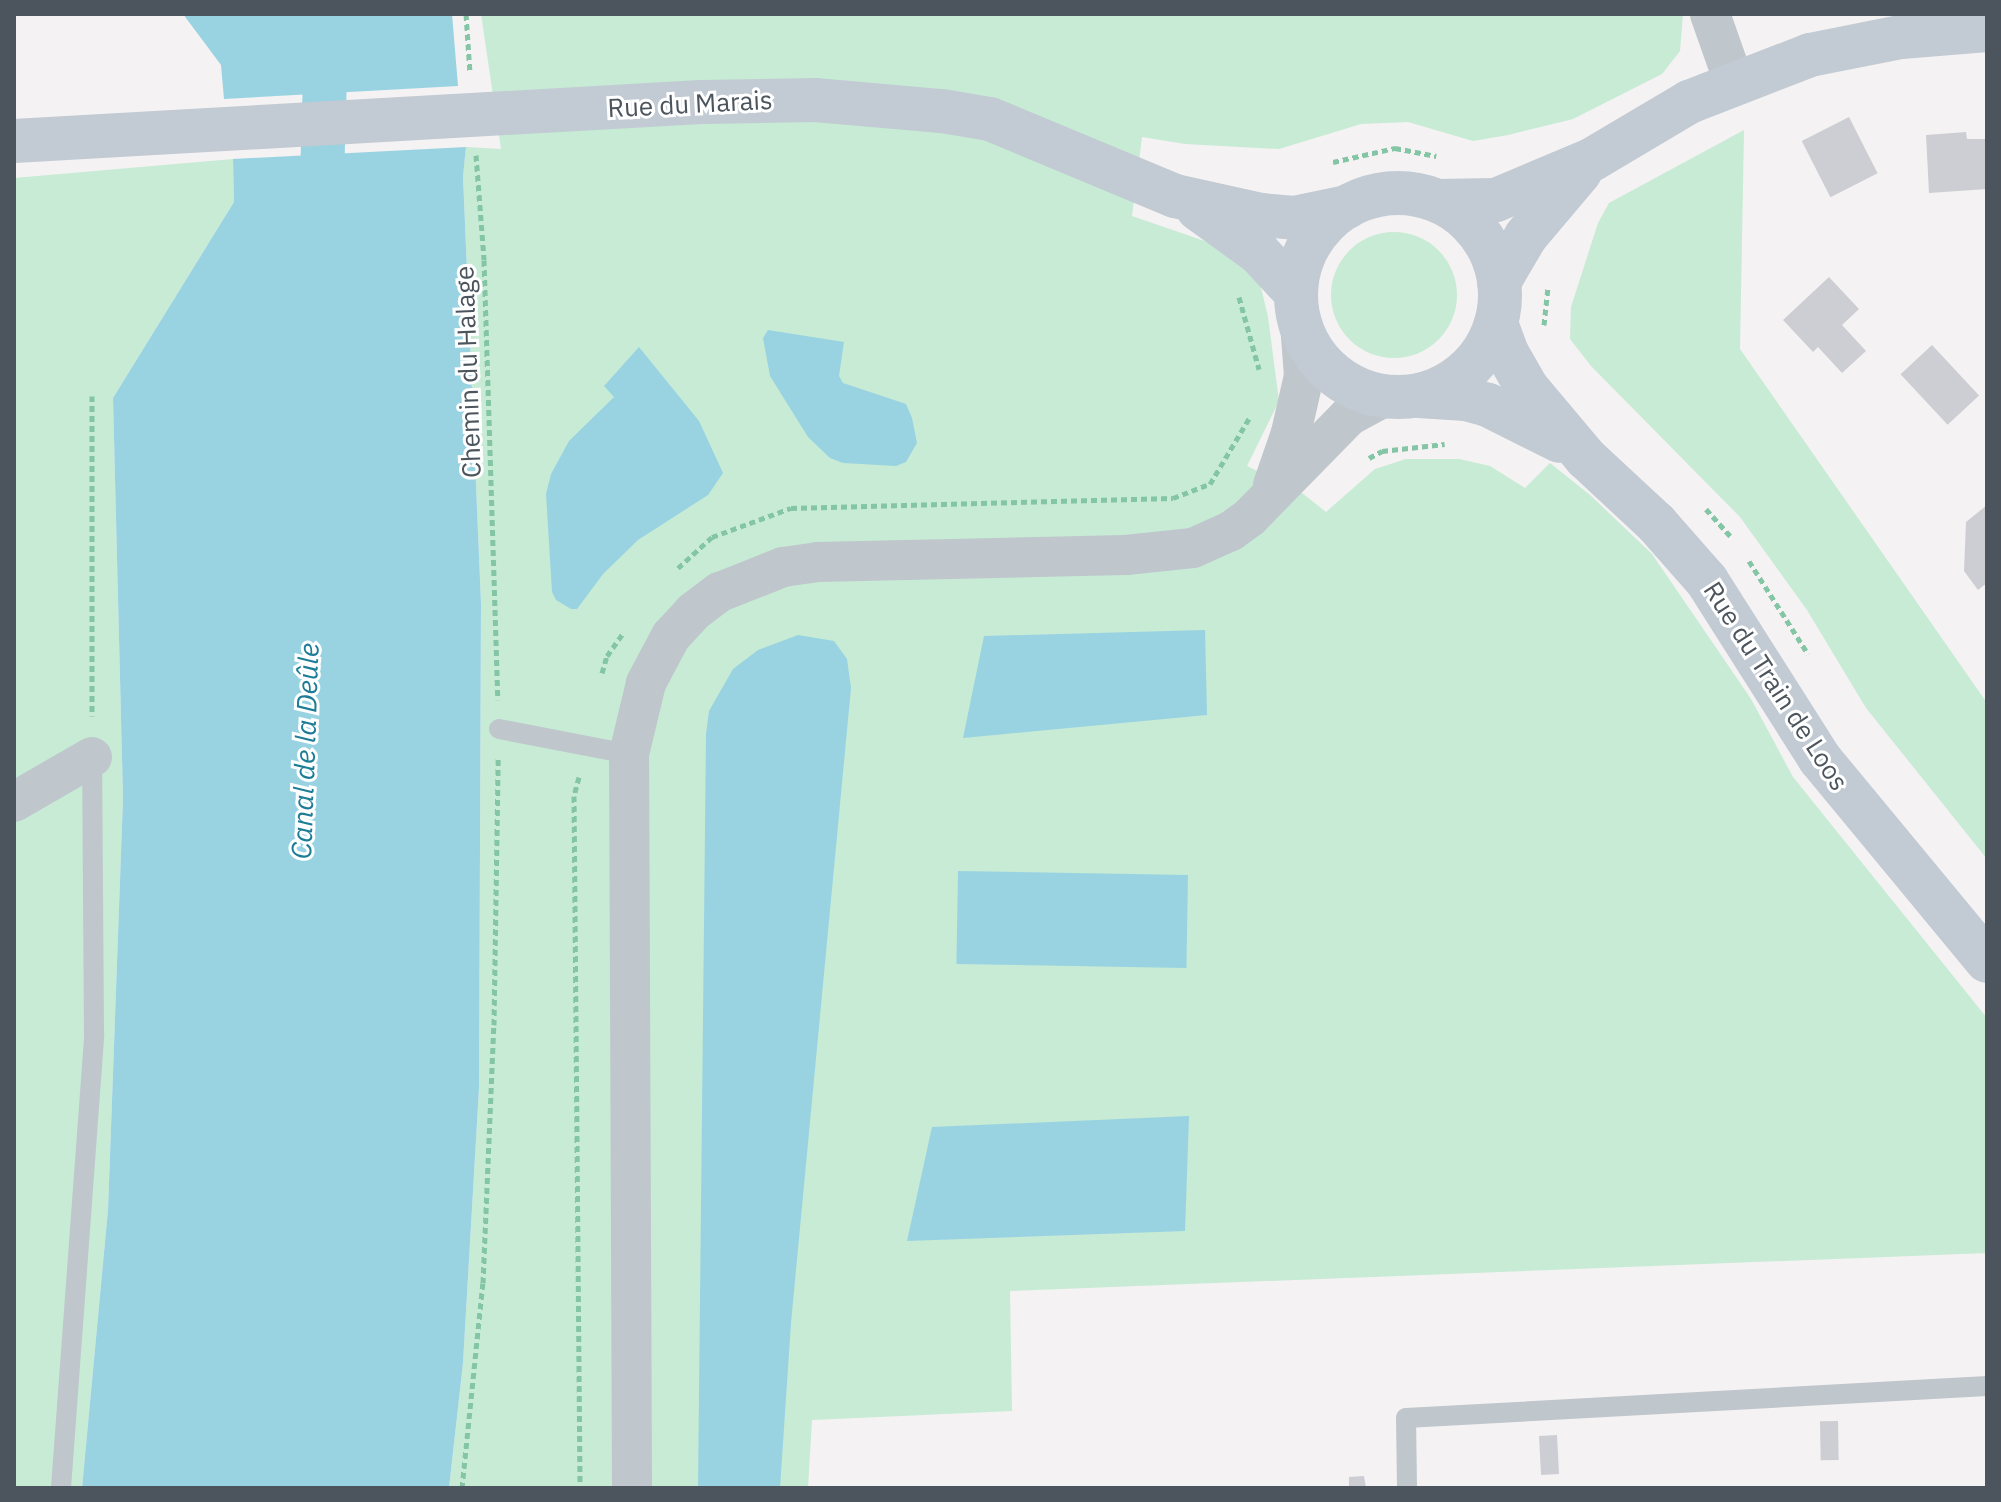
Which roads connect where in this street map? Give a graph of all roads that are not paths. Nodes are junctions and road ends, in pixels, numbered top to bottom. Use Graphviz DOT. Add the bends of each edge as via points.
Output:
graph roads {
  1 [pos="1710,14"];
  2 [pos="1987,30"];
  3 [pos="1734,82"];
  4 [pos="14,141"];
  5 [pos="1593,159"];
  6 [pos="1175,196"];
  7 [pos="1438,201"];
  8 [pos="1347,207"];
  9 [pos="1498,302"];
  10 [pos="1298,308"];
  11 [pos="1399,396"];
  12 [pos="1586,458"];
  13 [pos="1268,496"];
  14 [pos="499,729"];
  15 [pos="629,754"];
  16 [pos="92,757"];
  17 [pos="14,802"];
  18 [pos="1987,961"];
  19 [pos="1987,1386"];
  20 [pos="61,1488"];
  21 [pos="632,1488"];
  22 [pos="1407,1488"];
  1 -- 3 [label="street"];
  2 -- 3 [label="street" via="1859,44"];
  3 -- 5 [label="street" via="1689,102"];
  4 -- 6 [label="street, Rue du Marais" via="778,99 969,114 1031,133"];
  5 -- 7 [label="street" via="1496,200"];
  5 -- 9 [label="street" via="1535,224"];
  6 -- 8 [label="street, Rue du Marais" via="1294,218"];
  6 -- 10 [label="street" via="1259,253"];
  7 -- 8 [label="street" via="1408,193 1376,195"];
  7 -- 9 [label="street" via="1464,217 1484,240"];
  8 -- 10 [label="street" via="1314,237 1301,264"];
  9 -- 11 [label="street" via="1486,347 1460,376 1437,389"];
  9 -- 12 [label="street, Rue du Train de Loos" via="1507,353 1527,388"];
  10 -- 11 [label="street" via="1311,348 1337,377 1360,390"];
  10 -- 13 [label="street" via="1304,376"];
  11 -- 12 [label="street, Rue du Train de Loos" via="1443,396 1488,405 1540,428"];
  11 -- 13 [label="street" via="1349,416"];
  12 -- 18 [label="street, Rue du Train de Loos" via="1656,523 1707,581 1820,759"];
  13 -- 15 [label="street" via="1231,531 1193,548 817,562 749,577 693,612 671,636 646,683"];
  14 -- 15 [label="lane"];
  15 -- 21 [label="street"];
  16 -- 17 [label="street"];
  16 -- 20 [label="lane" via="94,1034"];
  19 -- 22 [label="lane" via="1406,1418"];
}
